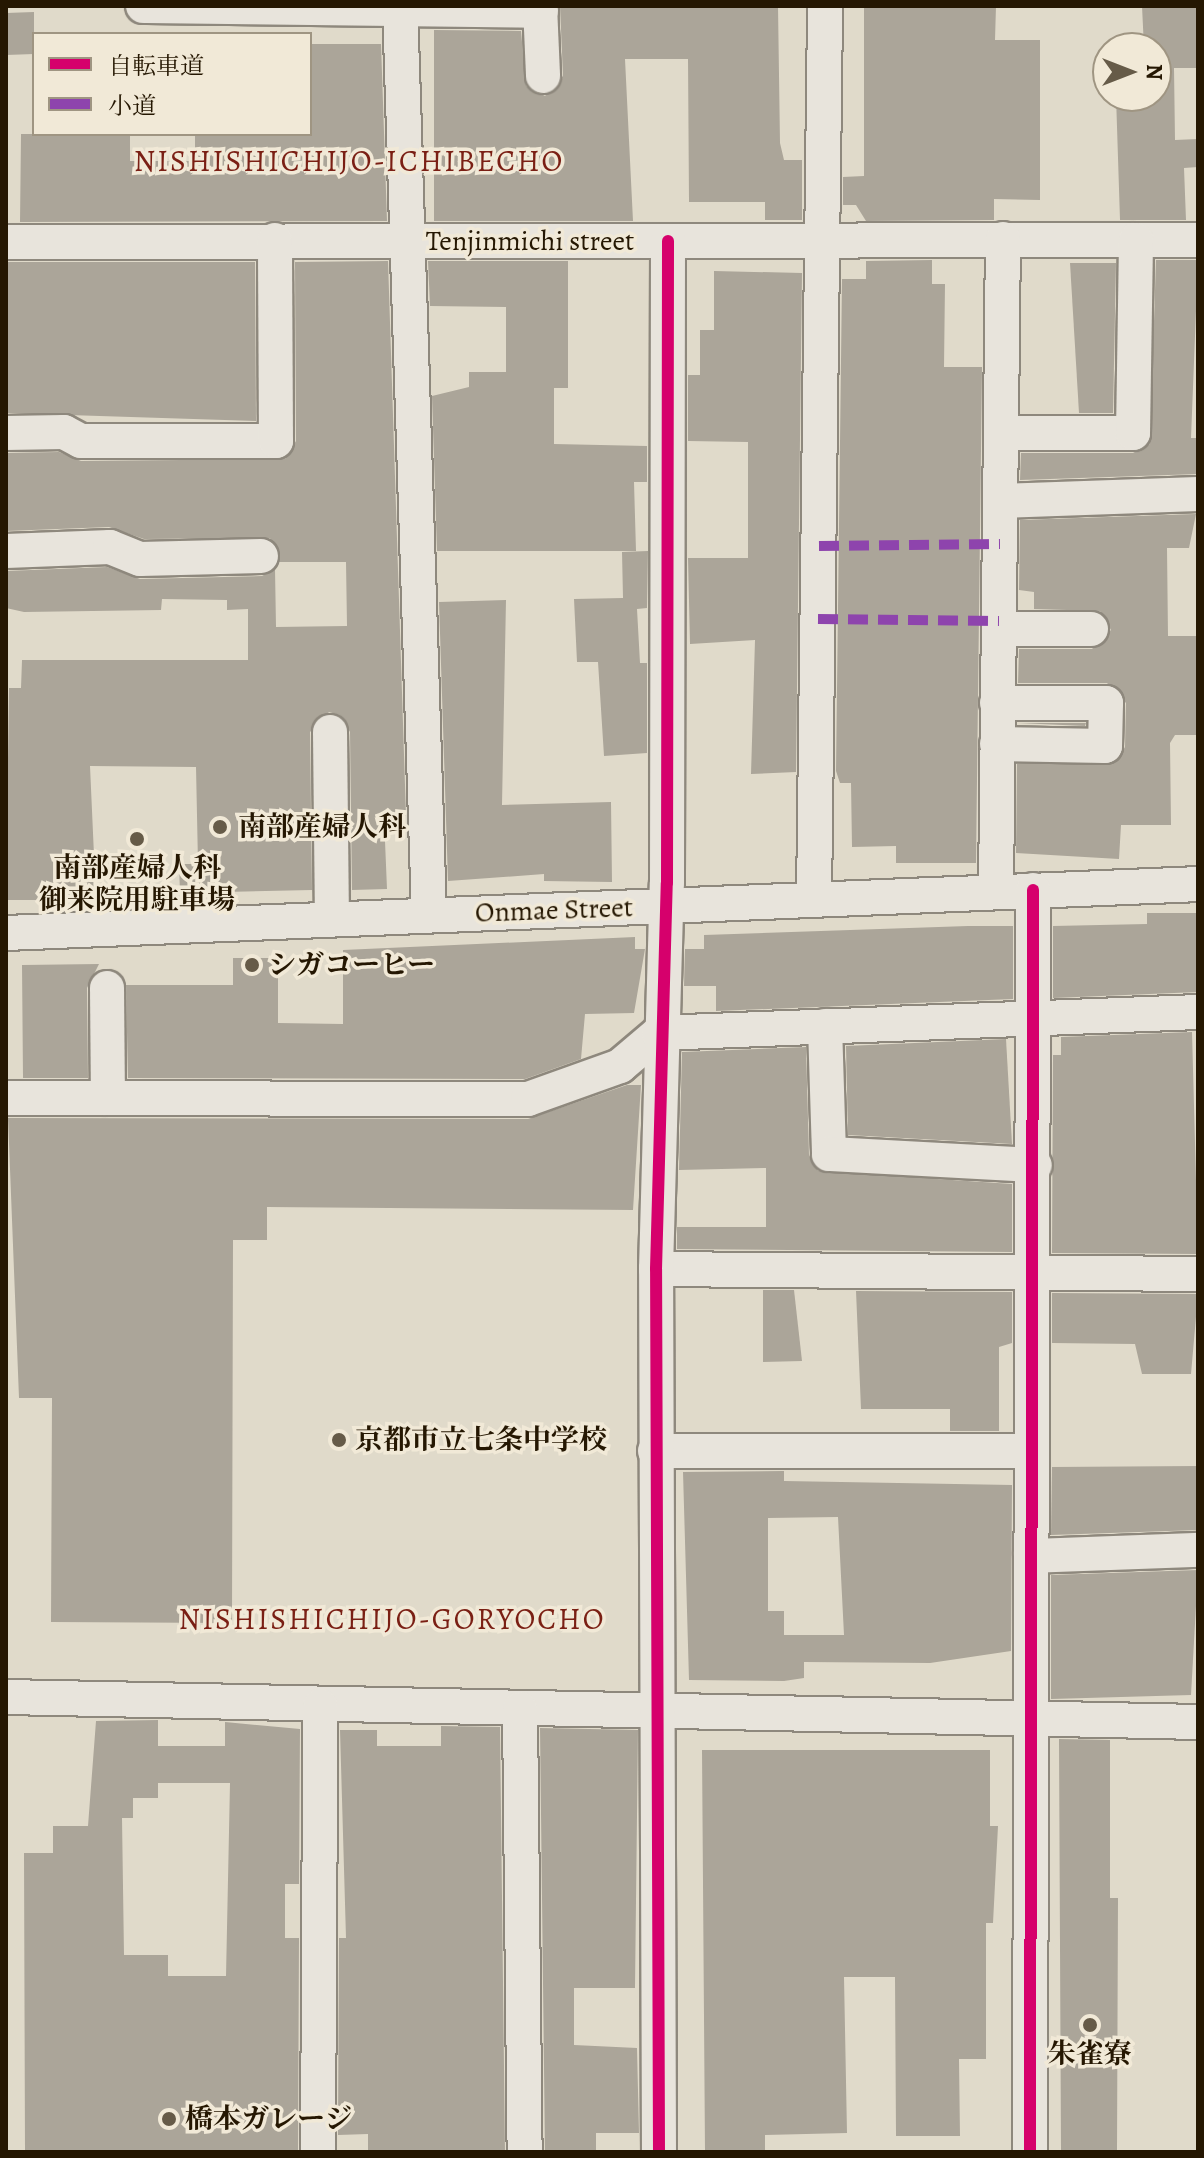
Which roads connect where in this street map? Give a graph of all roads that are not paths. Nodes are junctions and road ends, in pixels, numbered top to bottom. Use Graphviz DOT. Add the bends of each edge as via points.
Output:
graph roads {
  1 [pos="143,6"];
  2 [pos="825,6"];
  3 [pos="400,7"];
  4 [pos="540,9"];
  5 [pos="543,76"];
  6 [pos="1003,239"];
  7 [pos="275,240"];
  8 [pos="822,240"];
  9 [pos="1136,240"];
  10 [pos="1198,240"];
  11 [pos="668,241"];
  12 [pos="6,242"];
  13 [pos="407,242"];
  14 [pos="6,433"];
  15 [pos="1001,433"];
  16 [pos="1198,494"];
  17 [pos="1000,501"];
  18 [pos="6,551"];
  19 [pos="261,556"];
  20 [pos="999,629"];
  21 [pos="1091,629"];
  22 [pos="997,703"];
  23 [pos="330,732"];
  24 [pos="997,744"];
  25 [pos="1198,884"];
  26 [pos="1033,890"];
  27 [pos="996,892"];
  28 [pos="814,899"];
  29 [pos="666,907"];
  30 [pos="429,914"];
  31 [pos="332,919"];
  32 [pos="6,933"];
  33 [pos="107,988"];
  34 [pos="1198,1012"];
  35 [pos="1034,1021"];
  36 [pos="825,1026"];
  37 [pos="659,1033"];
  38 [pos="6,1098"];
  39 [pos="108,1098"];
  40 [pos="1035,1165"];
  41 [pos="656,1269"];
  42 [pos="1028,1272"];
  43 [pos="1198,1274"];
  44 [pos="655,1451"];
  45 [pos="1029,1451"];
  46 [pos="1198,1550"];
  47 [pos="1031,1556"];
  48 [pos="6,1697"];
  49 [pos="320,1706"];
  50 [pos="520,1709"];
  51 [pos="655,1711"];
  52 [pos="1035,1721"];
  53 [pos="1198,1722"];
  54 [pos="318,2152"];
  55 [pos="525,2152"];
  56 [pos="659,2152"];
  57 [pos="1030,2152"];
  1 -- 3 [label="street"];
  2 -- 8 [label="street"];
  3 -- 4 [label="street"];
  3 -- 13 [label="street"];
  4 -- 5 [label="street"];
  6 -- 8 [label="street, Tenjinmichi street"];
  6 -- 9 [label="street, Tenjinmichi street"];
  6 -- 15 [label="street"];
  7 -- 12 [label="street, Tenjinmichi street"];
  7 -- 13 [label="street, Tenjinmichi street"];
  7 -- 14 [label="street" via="276,441 81,441 64,432"];
  8 -- 11 [label="street, Tenjinmichi street"];
  8 -- 28 [label="street"];
  9 -- 10 [label="street, Tenjinmichi street"];
  9 -- 15 [label="street" via="1133,433"];
  11 -- 13 [label="street, Tenjinmichi street"];
  11 -- 29 [label="street"];
  13 -- 30 [label="street"];
  15 -- 17 [label="street"];
  16 -- 17 [label="street"];
  17 -- 20 [label="street"];
  18 -- 19 [label="street" via="110,547 140,559"];
  20 -- 21 [label="street"];
  20 -- 22 [label="street"];
  22 -- 24 [label="street"];
  22 -- 24 [label="street" via="1106,703 1105,746"];
  23 -- 31 [label="street"];
  24 -- 27 [label="street"];
  25 -- 26 [label="street, Onmae Street"];
  26 -- 27 [label="street, Onmae Street"];
  26 -- 35 [label="street"];
  27 -- 28 [label="street, Onmae Street"];
  28 -- 29 [label="street, Onmae Street"];
  29 -- 30 [label="street, Onmae Street"];
  29 -- 37 [label="street"];
  30 -- 31 [label="street, Onmae Street"];
  31 -- 32 [label="street, Onmae Street"];
  33 -- 39 [label="street"];
  34 -- 35 [label="street"];
  35 -- 36 [label="street"];
  35 -- 40 [label="street"];
  36 -- 37 [label="street"];
  36 -- 40 [label="street" via="829,1154"];
  37 -- 39 [label="street" via="620,1066 528,1099"];
  37 -- 41 [label="street"];
  38 -- 39 [label="street"];
  40 -- 42 [label="street"];
  41 -- 42 [label="street"];
  41 -- 44 [label="street"];
  42 -- 43 [label="street"];
  42 -- 45 [label="street"];
  44 -- 45 [label="street"];
  44 -- 51 [label="street"];
  45 -- 47 [label="street"];
  46 -- 47 [label="street"];
  47 -- 52 [label="street"];
  48 -- 49 [label="street"];
  49 -- 50 [label="street"];
  49 -- 54 [label="street"];
  50 -- 51 [label="street"];
  50 -- 55 [label="street"];
  51 -- 52 [label="street"];
  51 -- 56 [label="street"];
  52 -- 53 [label="street"];
  52 -- 57 [label="street"];
}
